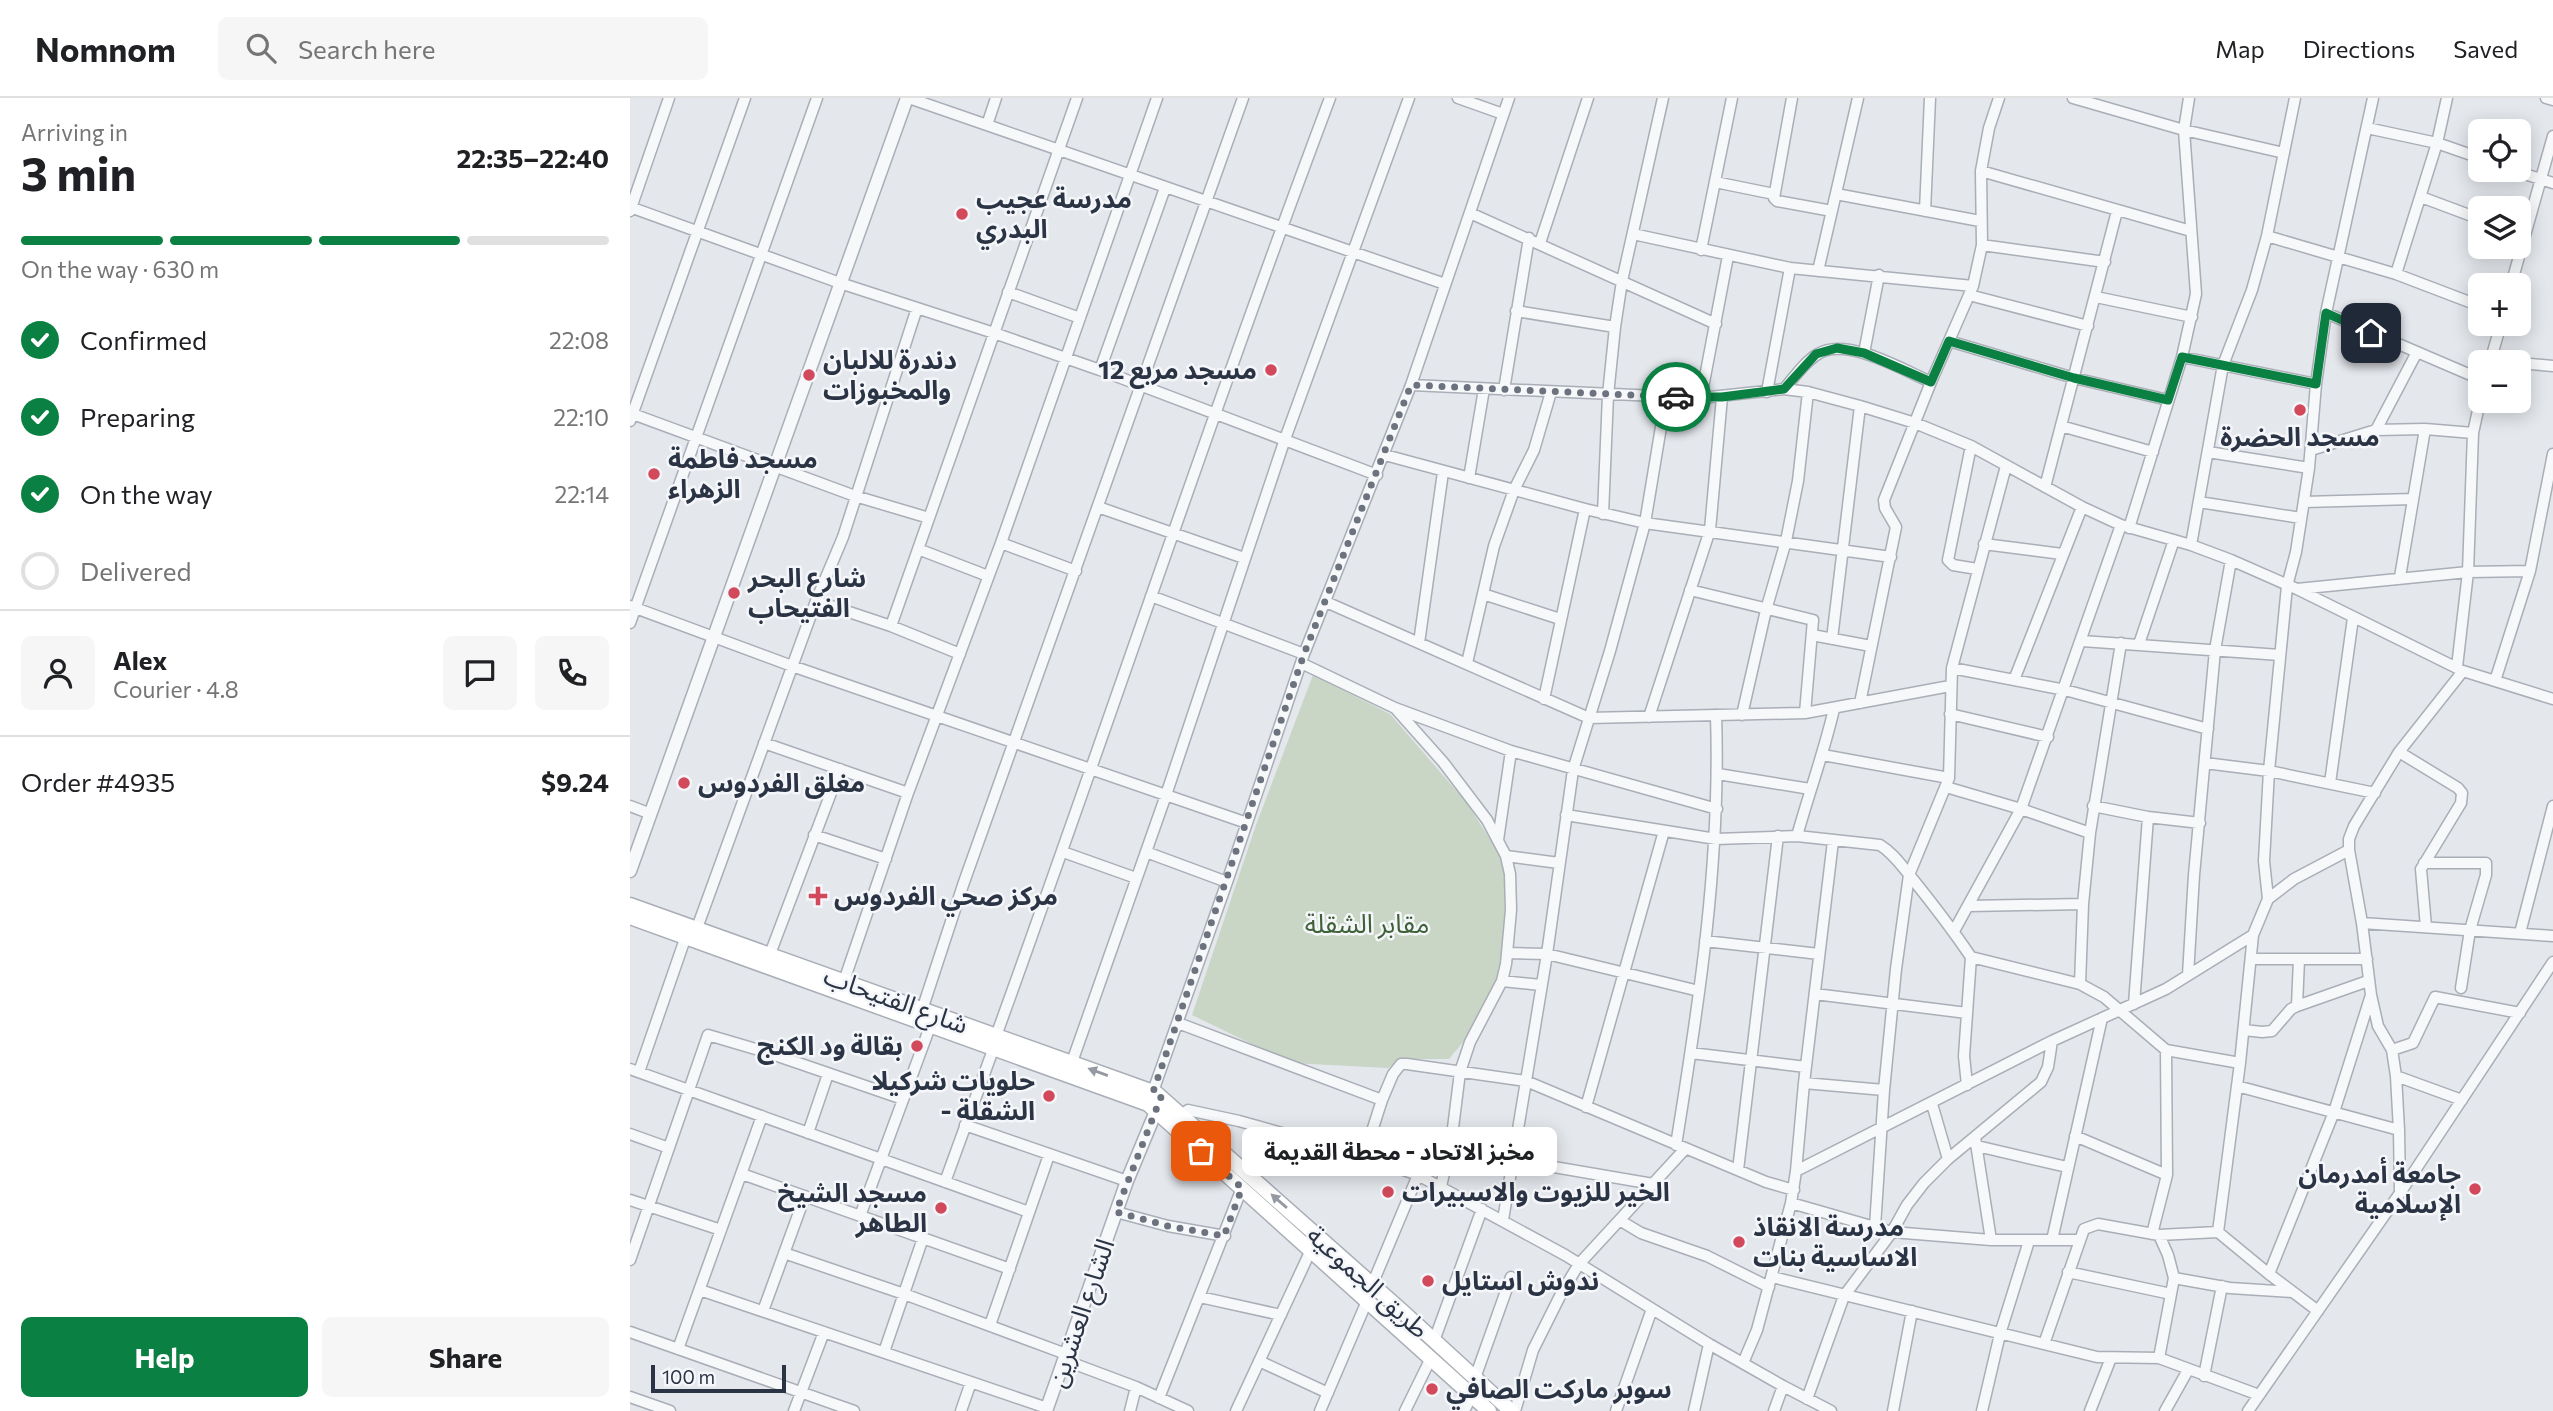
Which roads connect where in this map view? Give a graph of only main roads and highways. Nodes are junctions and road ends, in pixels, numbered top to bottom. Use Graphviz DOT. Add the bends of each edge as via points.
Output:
graph roads {
  1 [pos="630,905"];
  2 [pos="630,917"];
  3 [pos="691,932"];
  4 [pos="995,1041"];
  5 [pos="1155,1101"];
  6 [pos="1220,1159"];
  7 [pos="1489,1411"];
  8 [pos="1513,1411"];
  1 -- 3 [label="main road, شارع الفتيحاب"];
  2 -- 3 [label="main road, شارع الفتيحاب"];
  3 -- 4 [label="main road, شارع الفتيحاب" via="931,1024"];
  3 -- 4 [label="main road, شارع الفتيحاب" via="771,954"];
  4 -- 5 [label="main road, شارع الفتيحاب"];
  5 -- 4 [label="main road, شارع الفتيحاب, one-way" via="1072,1062"];
  5 -- 6 [label="main road"];
  6 -- 7 [label="main road, طريق الجموعية" via="1242,1188 1310,1252"];
  8 -- 6 [label="main road, طريق الجموعية, one-way" via="1372,1284"];
}
